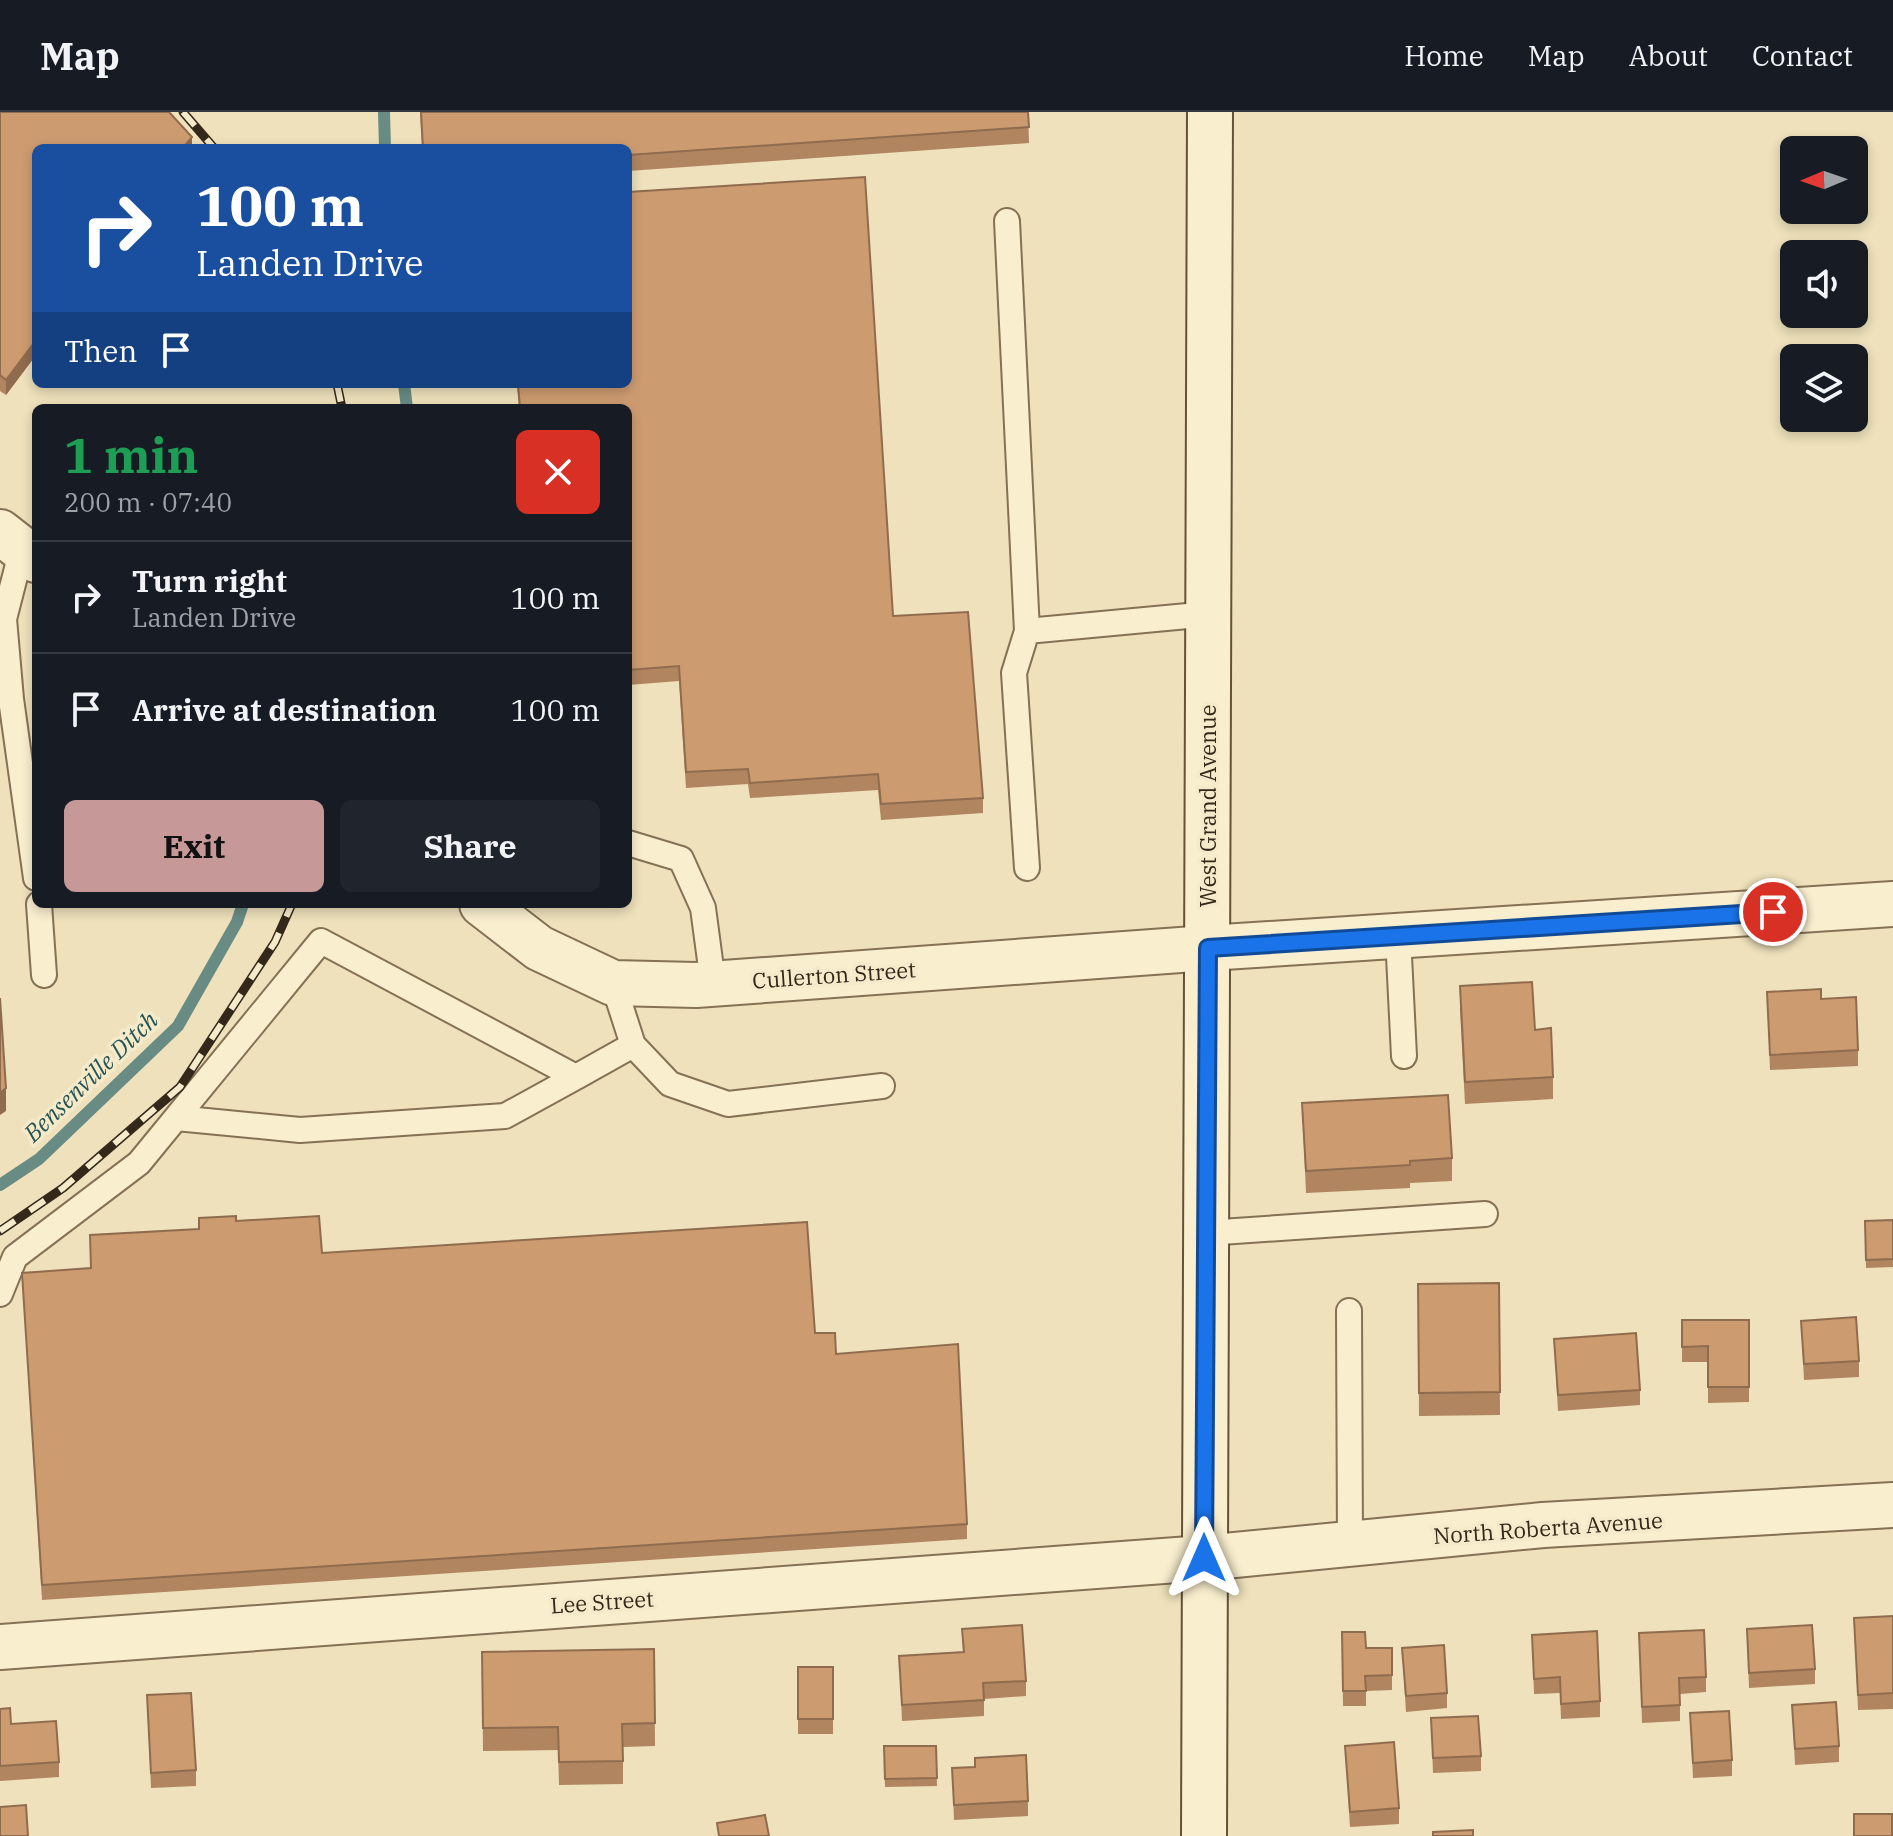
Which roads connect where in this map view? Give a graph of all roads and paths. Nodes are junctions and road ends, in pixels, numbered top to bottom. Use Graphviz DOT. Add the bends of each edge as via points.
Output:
graph roads {
  1 [pos="1210,112"];
  2 [pos="1007,221"];
  3 [pos="19,547"];
  4 [pos="1209,614"];
  5 [pos="1027,631"];
  6 [pos="11,699"];
  7 [pos="32,712"];
  8 [pos="632,844"];
  9 [pos="32,849"];
  10 [pos="1027,868"];
  11 [pos="1893,904"];
  12 [pos="39,908"];
  13 [pos="491,908"];
  14 [pos="1398,936"];
  15 [pos="1208,948"];
  16 [pos="44,975"];
  17 [pos="613,983"];
  18 [pos="713,983"];
  19 [pos="633,1045"];
  20 [pos="1404,1056"];
  21 [pos="576,1077"];
  22 [pos="882,1086"];
  23 [pos="176,1118"];
  24 [pos="1485,1214"];
  25 [pos="1206,1233"];
  26 [pos="0,1294"];
  27 [pos="1349,1311"];
  28 [pos="1893,1505"];
  29 [pos="1350,1544"];
  30 [pos="1204,1558"];
  31 [pos="0,1647"];
  32 [pos="1204,1836"];
  1 -- 4 [label="street, West Grand Avenue"];
  2 -- 5 [label="lane"];
  3 -- 6 [label="lane" via="4,619"];
  4 -- 5 [label="lane"];
  4 -- 15 [label="street, West Grand Avenue"];
  5 -- 10 [label="lane" via="1014,673"];
  6 -- 7 [label="lane"];
  6 -- 9 [label="lane"];
  8 -- 18 [label="lane" via="681,859 703,908"];
  11 -- 14 [label="street, Cullerton Street"];
  12 -- 16 [label="lane"];
  13 -- 17 [label="street, Cullerton Street" via="539,948"];
  14 -- 15 [label="street, Cullerton Street"];
  14 -- 20 [label="lane"];
  15 -- 18 [label="street, Cullerton Street"];
  15 -- 25 [label="street, West Grand Avenue"];
  17 -- 18 [label="street, Cullerton Street"];
  17 -- 19 [label="lane"];
  19 -- 21 [label="lane"];
  19 -- 22 [label="lane" via="670,1084 728,1104"];
  21 -- 23 [label="lane" via="505,1116 300,1130"];
  21 -- 23 [label="lane" via="321,941"];
  23 -- 26 [label="lane" via="139,1163 15,1257"];
  24 -- 25 [label="lane"];
  25 -- 30 [label="street, West Grand Avenue"];
  27 -- 29 [label="lane"];
  28 -- 29 [label="street, North Roberta Avenue" via="1543,1525"];
  29 -- 30 [label="street, North Roberta Avenue"];
  30 -- 31 [label="street, Lee Street"];
  30 -- 32 [label="street, West Grand Avenue"];
}
